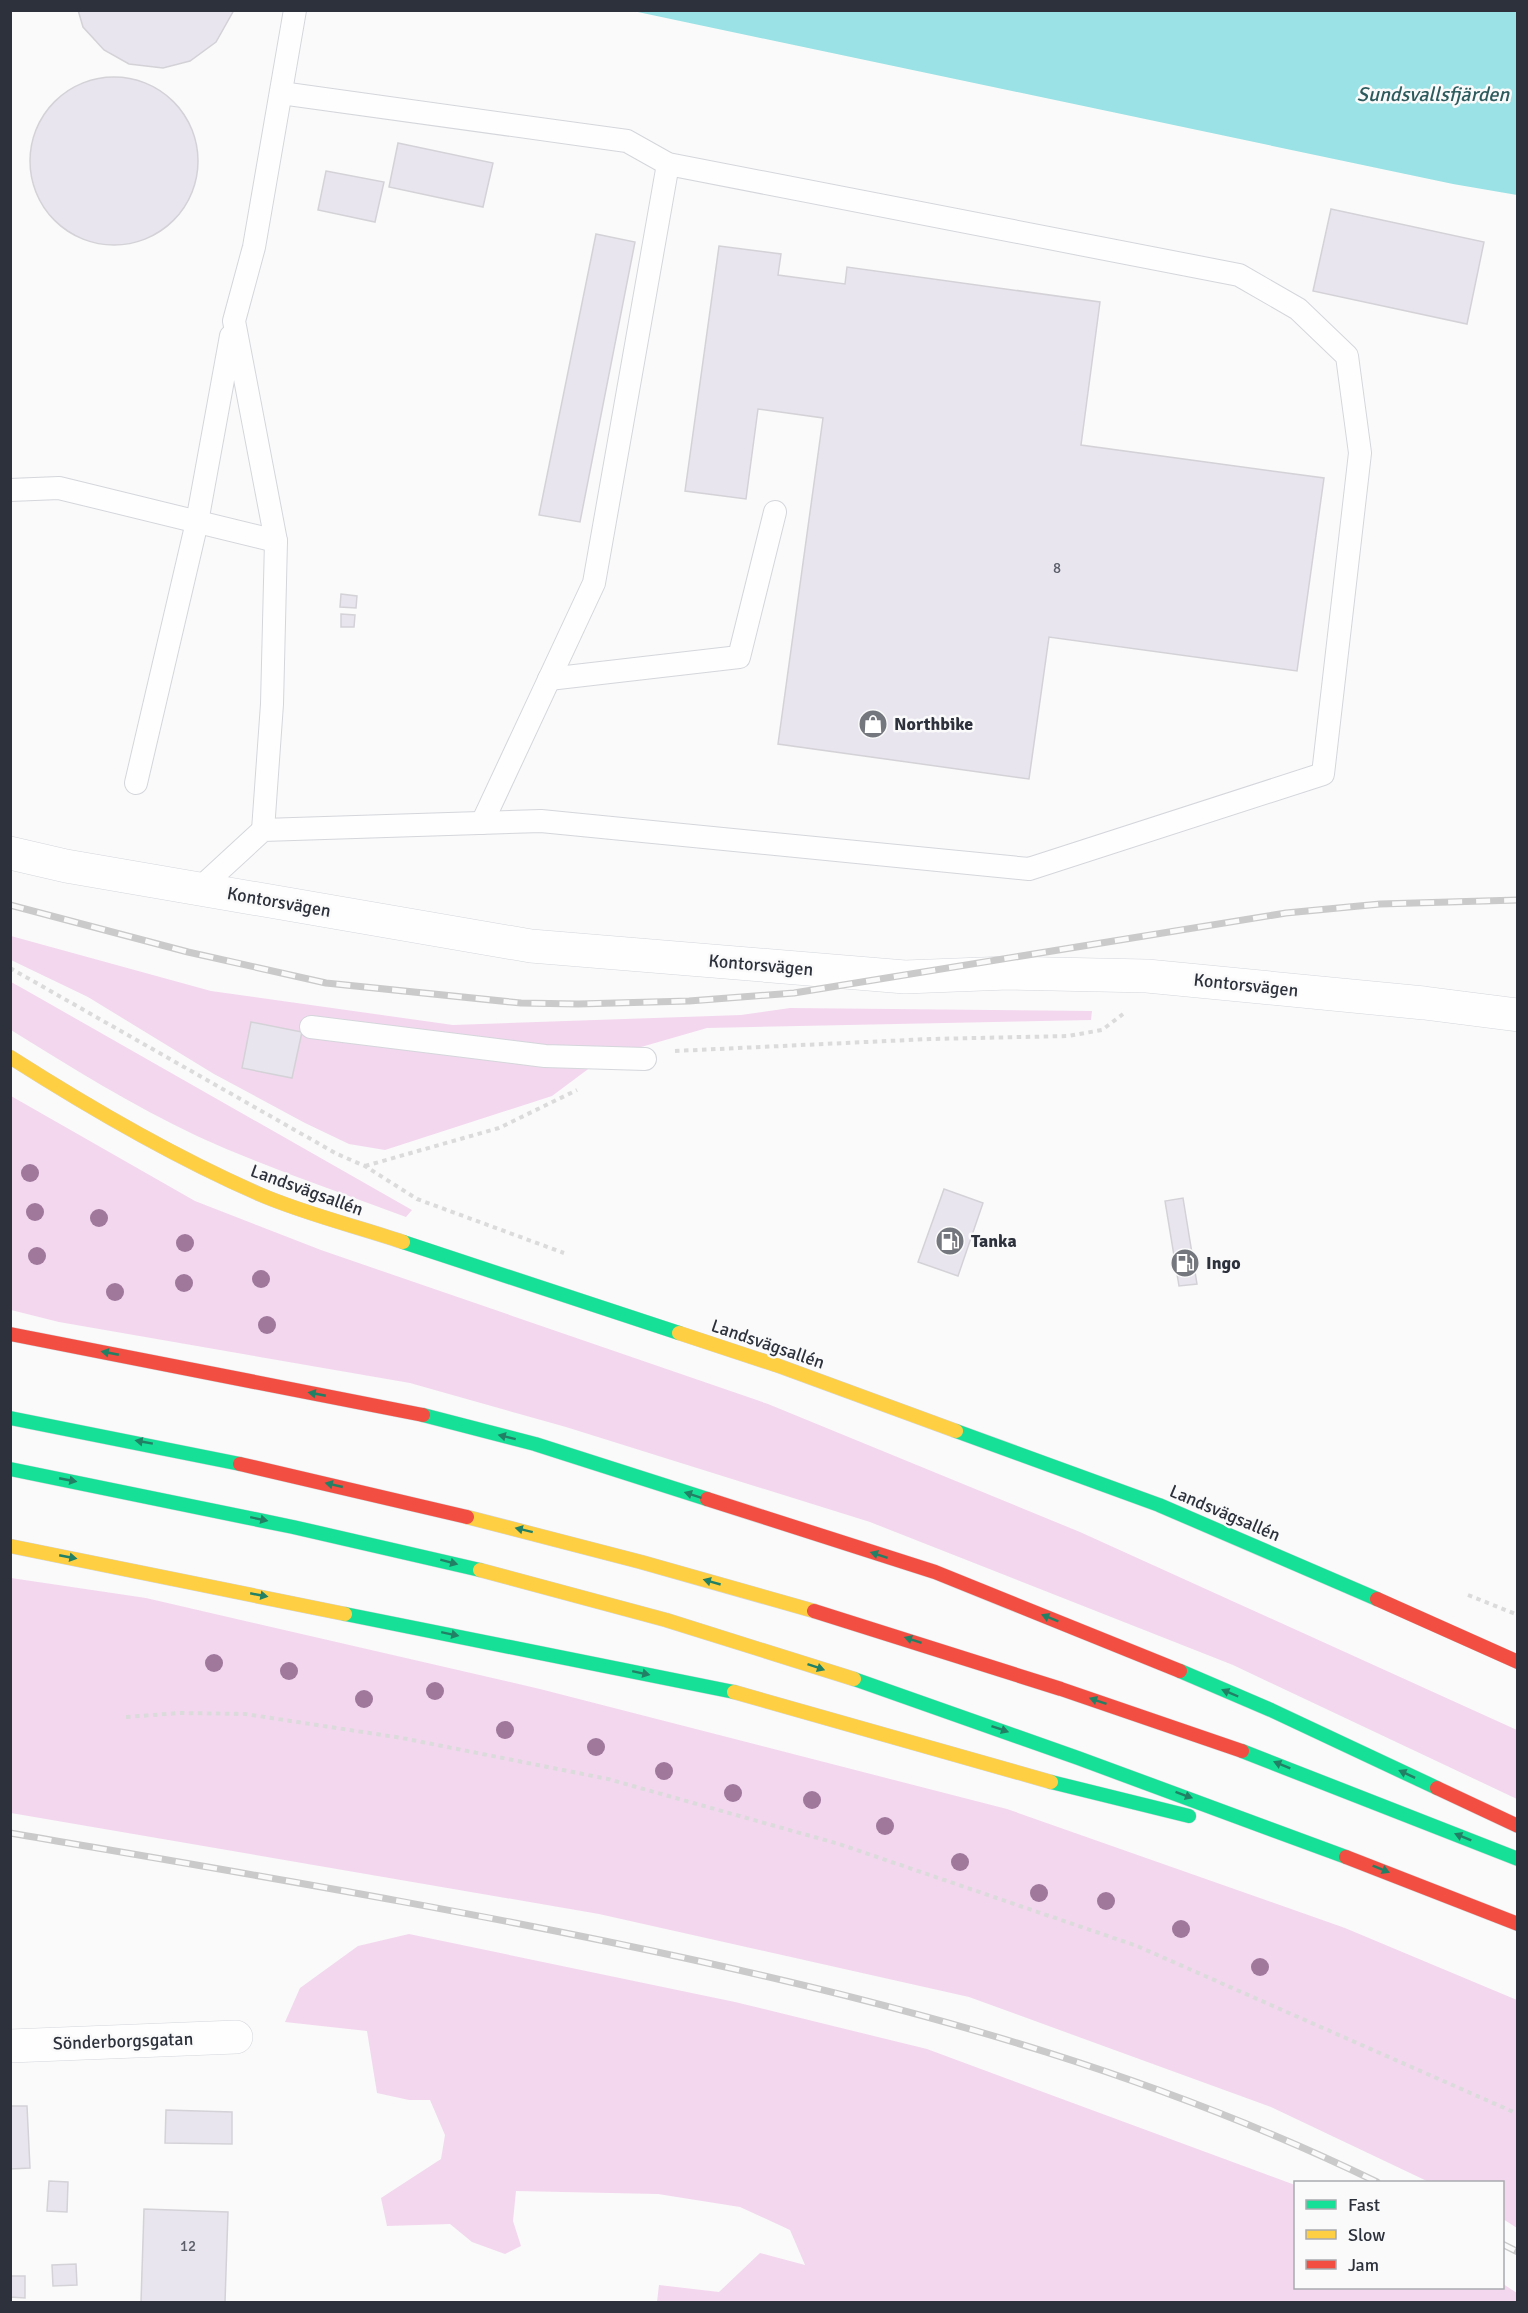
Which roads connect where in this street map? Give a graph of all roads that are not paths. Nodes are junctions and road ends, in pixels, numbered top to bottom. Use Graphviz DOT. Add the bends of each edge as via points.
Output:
graph roads {
  1 [pos="295,10"];
  2 [pos="281,93"];
  3 [pos="668,164"];
  4 [pos="234,321"];
  5 [pos="10,490"];
  6 [pos="775,512"];
  7 [pos="197,522"];
  8 [pos="276,541"];
  9 [pos="549,679"];
  10 [pos="136,783"];
  11 [pos="482,824"];
  12 [pos="263,830"];
  13 [pos="10,853"];
  14 [pos="200,888"];
  15 [pos="1518,1015"];
  16 [pos="311,1028"];
  17 [pos="10,1058"];
  18 [pos="645,1059"];
  19 [pos="10,1335"];
  20 [pos="10,1418"];
  21 [pos="10,1469"];
  22 [pos="10,1546"];
  23 [pos="1518,1662"];
  24 [pos="1518,1826"];
  25 [pos="1327,1847"];
  26 [pos="1518,1859"];
  27 [pos="1518,1924"];
  28 [pos="236,2037"];
  29 [pos="10,2046"];
  1 -- 2 [label="lane"];
  2 -- 3 [label="lane" via="627,141"];
  2 -- 4 [label="lane" via="254,247"];
  3 -- 9 [label="lane" via="594,583"];
  3 -- 11 [label="lane" via="1239,275 1298,309 1347,356 1360,453 1323,774 1029,869 541,820"];
  4 -- 7 [label="lane"];
  4 -- 8 [label="lane"];
  5 -- 7 [label="lane" via="59,488"];
  6 -- 9 [label="lane" via="739,657"];
  7 -- 8 [label="lane"];
  7 -- 10 [label="lane"];
  8 -- 12 [label="lane" via="272,704"];
  9 -- 11 [label="lane"];
  11 -- 12 [label="lane"];
  12 -- 14 [label="lane"];
  13 -- 14 [label="street, Kontorsvägen"];
  14 -- 15 [label="street, Kontorsvägen" via="531,946 905,977 1008,973 1147,976"];
  16 -- 18 [label="lane" via="545,1056"];
  17 -- 23 [label="main road, Landsvägsallén" via="164,1148 261,1195 779,1366 1159,1505"];
  24 -- 19 [label="main road, one-way" via="1271,1710 935,1572 501,1436 410,1412"];
  26 -- 20 [label="main road, one-way" via="1266,1759 906,1638 581,1544 176,1448"];
  21 -- 25 [label="main road, one-way" via="429,1556 600,1602 782,1655 1038,1742"];
  22 -- 25 [label="main road, one-way" via="738,1693 1089,1793"];
  25 -- 27 [label="main road, one-way"];
  28 -- 29 [label="street, Sönderborgsgatan"];
}
